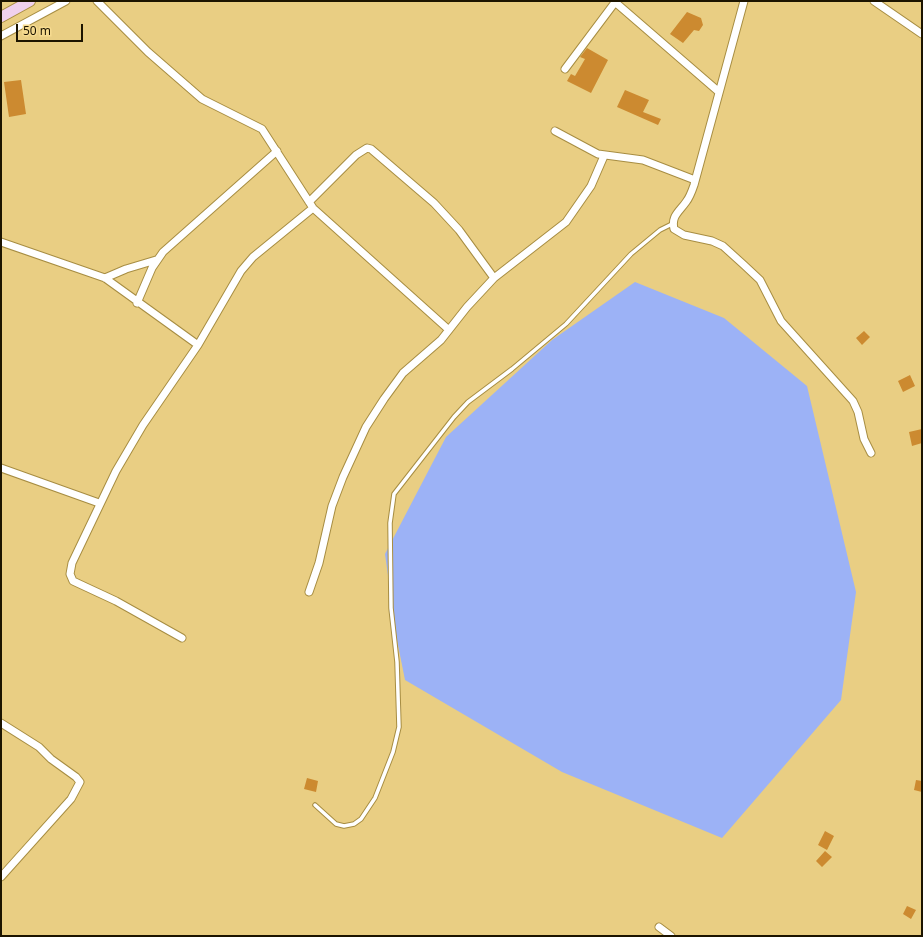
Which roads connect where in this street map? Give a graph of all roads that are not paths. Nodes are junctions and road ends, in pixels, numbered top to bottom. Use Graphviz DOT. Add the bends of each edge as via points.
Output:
graph roads {
  1 [pos="30,1"];
  2 [pos="66,1"];
  3 [pos="97,1"];
  4 [pos="744,1"];
  5 [pos="874,1"];
  6 [pos="616,2"];
  7 [pos="1,17"];
  8 [pos="922,34"];
  9 [pos="1,36"];
  10 [pos="565,69"];
  11 [pos="720,92"];
  12 [pos="555,131"];
  13 [pos="277,150"];
  14 [pos="604,156"];
  15 [pos="695,180"];
  16 [pos="311,205"];
  17 [pos="672,224"];
  18 [pos="1,242"];
  19 [pos="156,260"];
  20 [pos="105,278"];
  21 [pos="494,278"];
  22 [pos="137,303"];
  23 [pos="449,330"];
  24 [pos="198,345"];
  25 [pos="871,452"];
  26 [pos="1,468"];
  27 [pos="99,503"];
  28 [pos="309,592"];
  29 [pos="182,638"];
  30 [pos="1,723"];
  31 [pos="315,805"];
  32 [pos="1,877"];
  33 [pos="659,927"];
  34 [pos="671,936"];
  1 -- 7 [label="main road"];
  2 -- 9 [label="street"];
  3 -- 13 [label="street" via="148,52 202,99 260,128"];
  4 -- 11 [label="street"];
  5 -- 8 [label="street"];
  6 -- 10 [label="street"];
  6 -- 11 [label="street"];
  11 -- 15 [label="street"];
  12 -- 14 [label="street"];
  13 -- 16 [label="street"];
  13 -- 19 [label="street" via="169,245"];
  14 -- 15 [label="street" via="643,160"];
  14 -- 21 [label="street" via="591,186 566,222"];
  15 -- 17 [label="street" via="686,202 677,211"];
  16 -- 21 [label="street" via="356,155 367,148 371,149 434,202 459,230"];
  16 -- 23 [label="street"];
  16 -- 24 [label="street" via="246,264"];
  17 -- 25 [label="street" via="677,232 723,246 760,280 781,321 853,402 864,439"];
  17 -- 31 [label="lane" via="660,230 631,254 561,328 468,402 394,494 391,516 391,608 397,662 399,727 394,752 375,798 361,819 354,824 336,824"];
  18 -- 20 [label="street"];
  19 -- 20 [label="street"];
  19 -- 22 [label="street"];
  20 -- 22 [label="street"];
  21 -- 23 [label="street"];
  22 -- 24 [label="street"];
  23 -- 28 [label="street" via="403,373 366,427 332,506 319,563"];
  24 -- 27 [label="street" via="143,425"];
  26 -- 27 [label="street"];
  27 -- 29 [label="street" via="72,563 71,577 79,585 116,601"];
  30 -- 32 [label="street" via="39,747 80,782 71,799"];
  33 -- 34 [label="street"];
}
